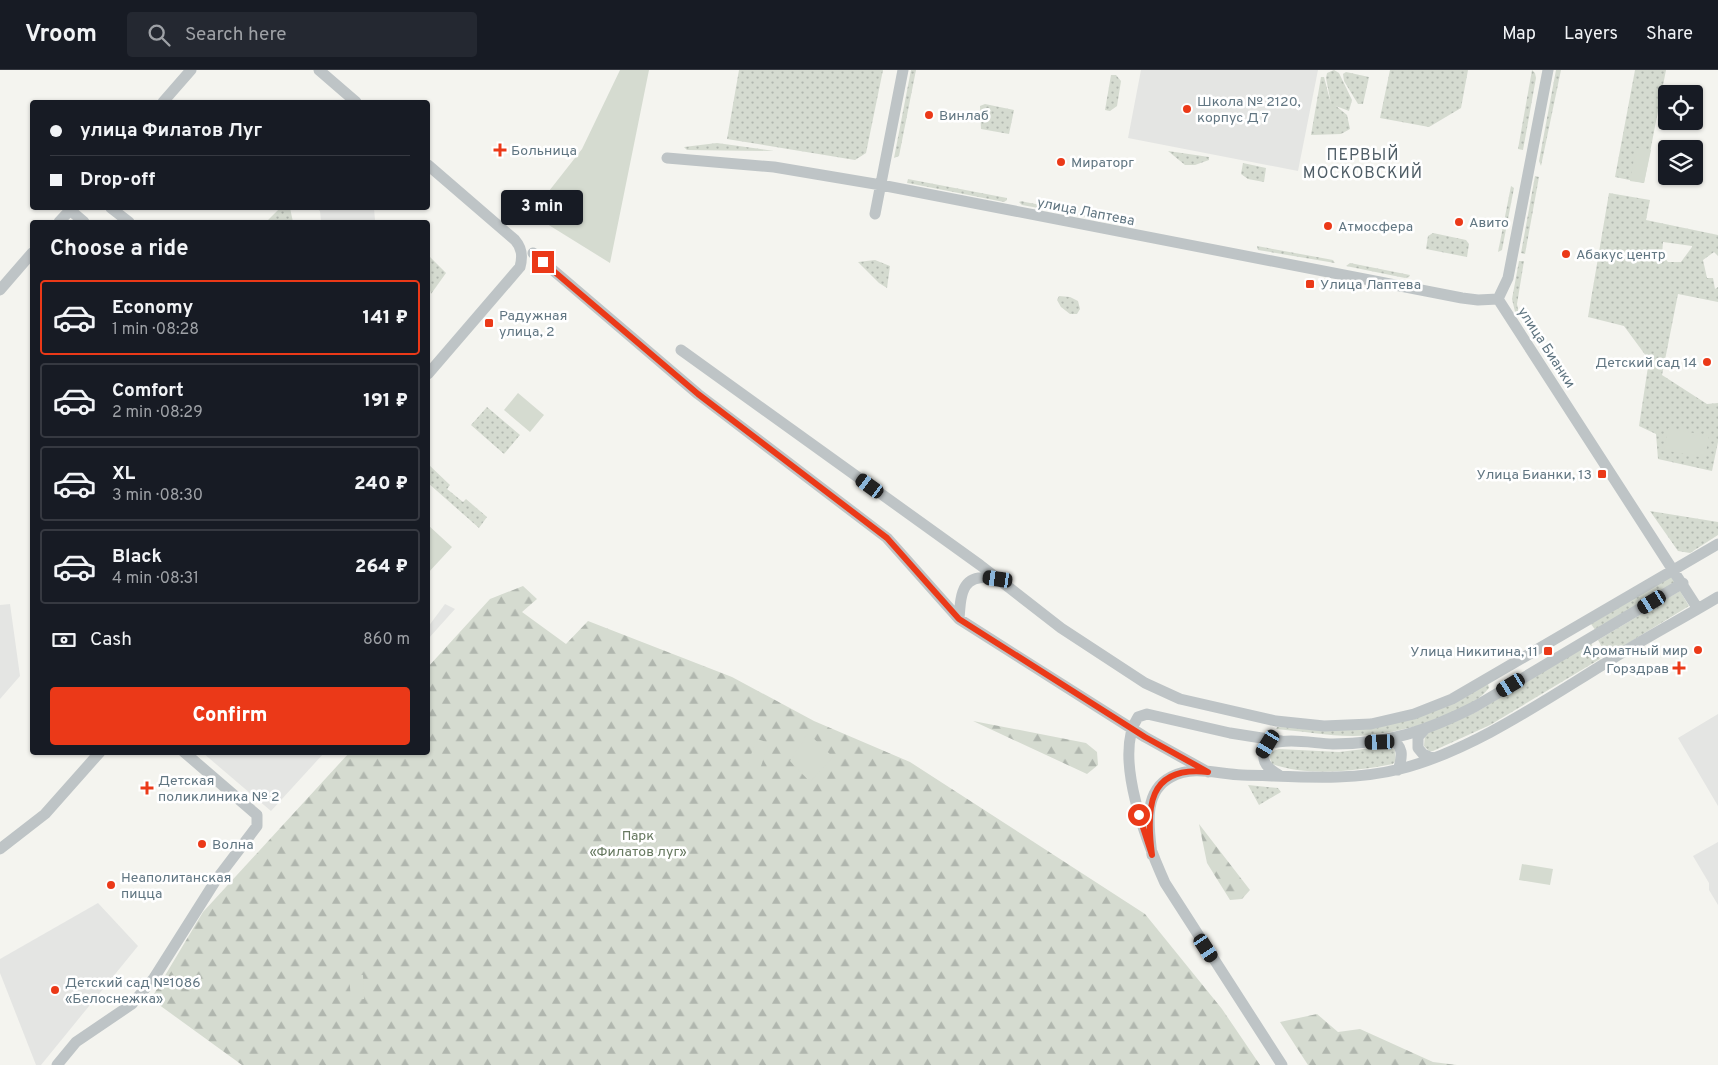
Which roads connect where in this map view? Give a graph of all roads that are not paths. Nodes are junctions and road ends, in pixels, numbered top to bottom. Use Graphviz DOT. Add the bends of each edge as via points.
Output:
graph roads {
  1 [pos="191,70"];
  2 [pos="319,70"];
  3 [pos="903,70"];
  4 [pos="1548,70"];
  5 [pos="165,100"];
  6 [pos="354,100"];
  7 [pos="668,158"];
  8 [pos="430,167"];
  9 [pos="881,185"];
  10 [pos="70,210"];
  11 [pos="72,210"];
  12 [pos="114,210"];
  13 [pos="875,214"];
  14 [pos="61,220"];
  15 [pos="82,220"];
  16 [pos="127,220"];
  17 [pos="30,255"];
  18 [pos="527,255"];
  19 [pos="0,290"];
  20 [pos="1498,299"];
  21 [pos="681,350"];
  22 [pos="430,372"];
  23 [pos="1718,544"];
  24 [pos="1674,570"];
  25 [pos="998,579"];
  26 [pos="1683,583"];
  27 [pos="1718,597"];
  28 [pos="1698,609"];
  29 [pos="959,619"];
  30 [pos="1514,662"];
  31 [pos="1494,695"];
  32 [pos="1425,728"];
  33 [pos="1389,739"];
  34 [pos="1281,741"];
  35 [pos="97,755"];
  36 [pos="187,755"];
  37 [pos="1432,758"];
  38 [pos="1398,770"];
  39 [pos="1208,772"];
  40 [pos="1279,775"];
  41 [pos="0,849"];
  42 [pos="1152,855"];
  43 [pos="57,1065"];
  44 [pos="1282,1065"];
  1 -- 5 [label="street"];
  2 -- 6 [label="street"];
  3 -- 9 [label="street"];
  4 -- 20 [label="street" via="1508,278"];
  7 -- 9 [label="street, улица Лаптева" via="774,167"];
  8 -- 18 [label="street" via="514,239"];
  9 -- 13 [label="street"];
  9 -- 20 [label="street, улица Лаптева" via="1454,297"];
  10 -- 14 [label="street"];
  11 -- 15 [label="street"];
  12 -- 16 [label="street"];
  17 -- 19 [label="street"];
  18 -- 22 [label="street"];
  18 -- 29 [label="street" via="698,394 887,538"];
  20 -- 24 [label="street, улица Бианки"];
  21 -- 25 [label="street"];
  23 -- 24 [label="street"];
  24 -- 26 [label="street, улица Бианки"];
  24 -- 30 [label="street"];
  25 -- 29 [label="street" via="981,576 963,588"];
  25 -- 30 [label="street" via="1061,628 1146,683 1180,699 1276,721 1324,726 1371,724 1414,714 1452,699"];
  26 -- 28 [label="street, улица Бианки"];
  26 -- 31 [label="street"];
  27 -- 28 [label="street"];
  28 -- 37 [label="street" via="1512,720"];
  29 -- 39 [label="street" via="1145,737"];
  30 -- 31 [label="street" via="1497,683"];
  31 -- 32 [label="street" via="1442,723"];
  32 -- 33 [label="street"];
  32 -- 37 [label="street" via="1418,737 1418,748"];
  33 -- 34 [label="street" via="1332,744"];
  33 -- 38 [label="street" via="1402,749"];
  34 -- 40 [label="street" via="1268,744 1263,753 1267,768"];
  34 -- 42 [label="street" via="1230,733 1157,715 1138,717 1130,732 1133,789"];
  35 -- 41 [label="street" via="41,819"];
  36 -- 43 [label="street" via="257,815 257,826 216,880 142,993 132,1004 76,1042"];
  37 -- 38 [label="street"];
  38 -- 40 [label="street" via="1330,777"];
  39 -- 40 [label="street"];
  39 -- 42 [label="street" via="1179,773 1160,784 1150,802 1148,825"];
  42 -- 44 [label="street" via="1165,883"];
}
